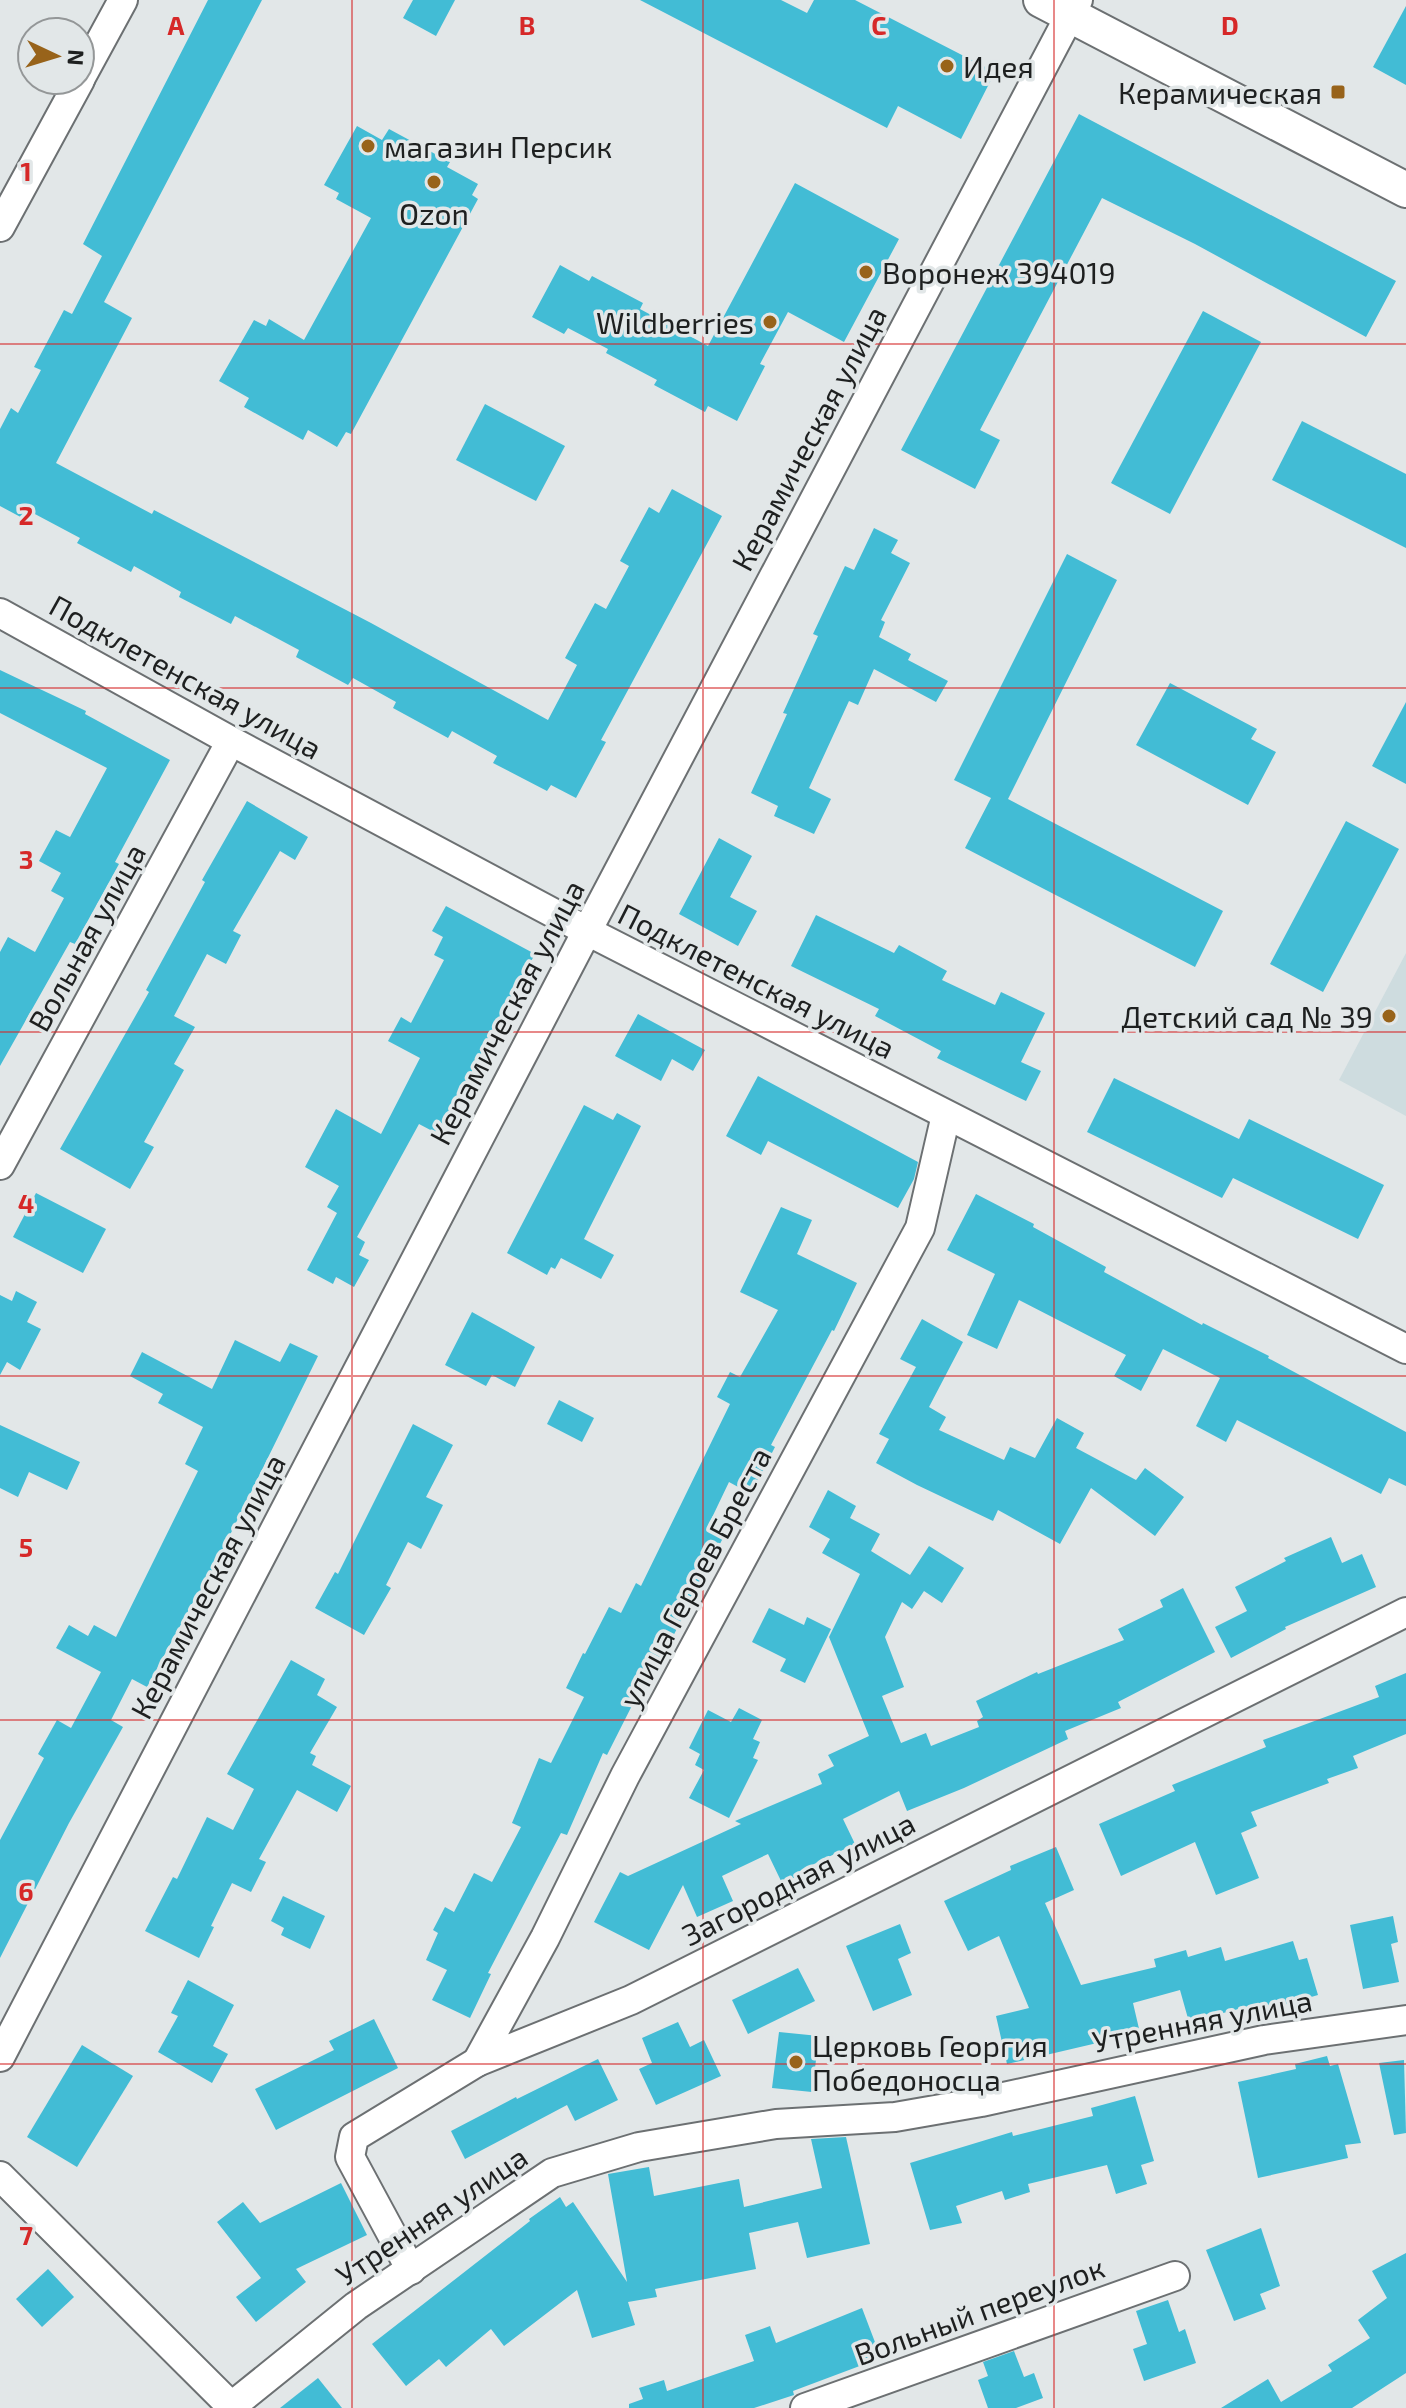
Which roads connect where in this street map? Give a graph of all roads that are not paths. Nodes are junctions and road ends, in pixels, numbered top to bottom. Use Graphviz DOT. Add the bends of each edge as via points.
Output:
graph roads {
  1 [pos="123,0"];
  2 [pos="1063,5"];
  3 [pos="96,50"];
  4 [pos="71,96"];
  5 [pos="1406,190"];
  6 [pos="0,227"];
  7 [pos="0,613"];
  8 [pos="231,741"];
  9 [pos="587,931"];
  10 [pos="946,1115"];
  11 [pos="0,1165"];
  12 [pos="1406,1349"];
  13 [pos="1406,1612"];
  14 [pos="1406,2020"];
  15 [pos="0,2057"];
  16 [pos="477,2062"];
  17 [pos="0,2176"];
  18 [pos="411,2270"];
  19 [pos="1175,2276"];
  20 [pos="233,2407"];
  21 [pos="805,2408"];
  1 -- 3 [label="street"];
  2 -- 5 [label="street"];
  2 -- 9 [label="street, Керамическая улица"];
  4 -- 6 [label="street"];
  7 -- 8 [label="street, Подклетенская улица"];
  8 -- 9 [label="street, Подклетенская улица"];
  8 -- 11 [label="street, Вольная улица"];
  9 -- 10 [label="street, Подклетенская улица"];
  9 -- 15 [label="street, Керамическая улица"];
  10 -- 12 [label="street, Подклетенская улица"];
  10 -- 16 [label="street, улица Героев Бреста" via="920,1228"];
  13 -- 16 [label="street, Загородная улица" via="631,2000"];
  14 -- 18 [label="street, Утренняя улица" via="1264,2040 895,2117 776,2124 639,2147 552,2173"];
  16 -- 18 [label="street, Загородная улица" via="354,2137 350,2157"];
  17 -- 20 [label="street"];
  18 -- 20 [label="street, Утренняя улица" via="356,2306"];
  19 -- 21 [label="street, Вольный переулок"];
}
